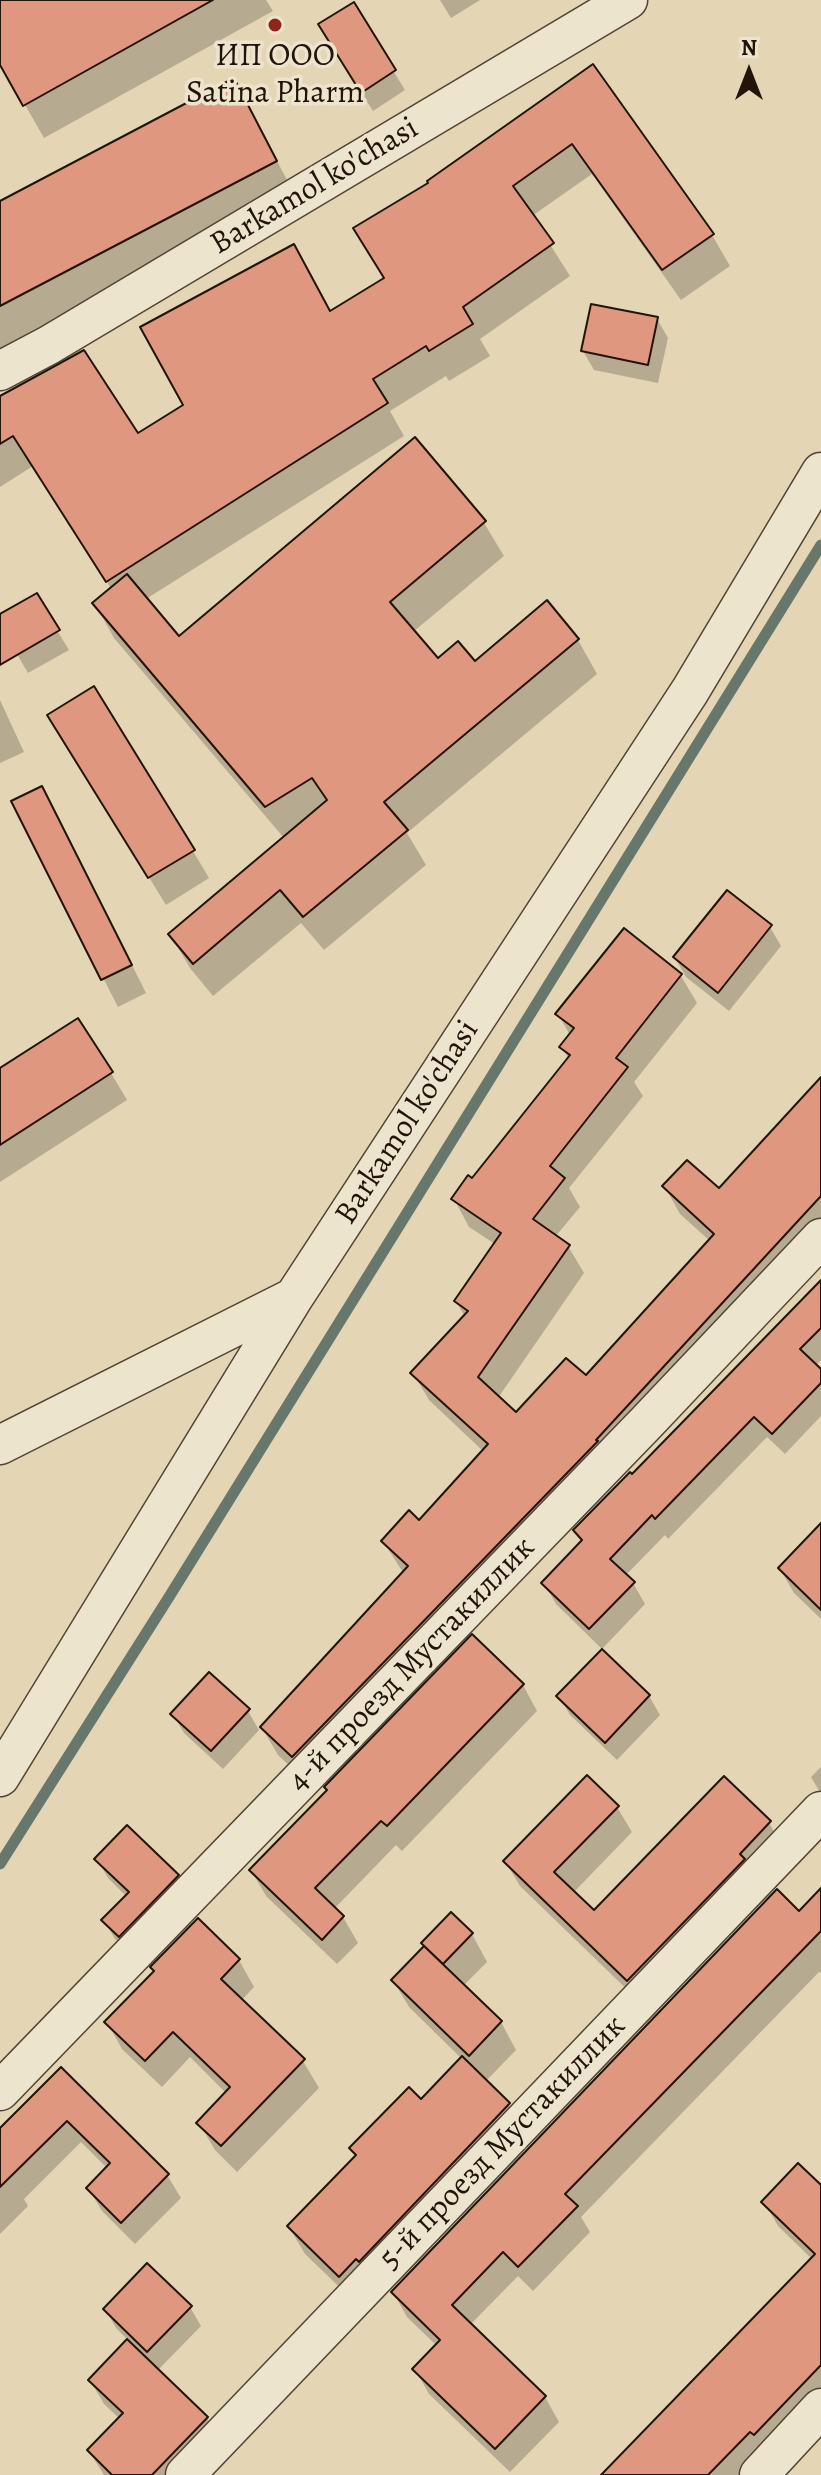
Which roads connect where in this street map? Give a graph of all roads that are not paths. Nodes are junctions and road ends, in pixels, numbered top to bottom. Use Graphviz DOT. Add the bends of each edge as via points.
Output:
graph roads {
  1 [pos="628,0"];
  2 [pos="0,371"];
  3 [pos="821,472"];
  4 [pos="821,1238"];
  5 [pos="294,1297"];
  6 [pos="0,1445"];
  7 [pos="0,1777"];
  8 [pos="821,1811"];
  9 [pos="0,2091"];
  10 [pos="821,2408"];
  11 [pos="185,2475"];
  12 [pos="759,2475"];
  1 -- 2 [label="street, Barkamol ko'chasi"];
  3 -- 5 [label="street, Barkamol ko'chasi" via="690,691"];
  4 -- 9 [label="street, 4-й проезд Мустакиллик"];
  5 -- 6 [label="street"];
  5 -- 7 [label="street, Barkamol ko'chasi"];
  8 -- 11 [label="street, 5-й проезд Мустакиллик"];
  10 -- 12 [label="street"];
}
